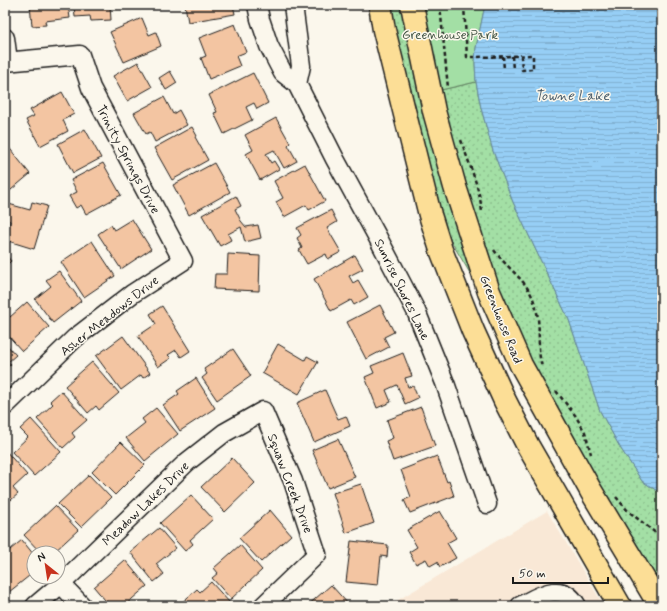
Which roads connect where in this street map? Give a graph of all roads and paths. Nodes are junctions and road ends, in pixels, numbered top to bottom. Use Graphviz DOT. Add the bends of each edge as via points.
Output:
graph roads {
  1 [pos="257,5"];
  2 [pos="293,5"];
  3 [pos="380,5"];
  4 [pos="412,5"];
  5 [pos="440,5"];
  6 [pos="464,5"];
  7 [pos="5,38"];
  8 [pos="503,56"];
  9 [pos="512,56"];
  10 [pos="522,56"];
  11 [pos="6,62"];
  12 [pos="504,70"];
  13 [pos="513,70"];
  14 [pos="297,84"];
  15 [pos="448,94"];
  16 [pos="459,133"];
  17 [pos="483,220"];
  18 [pos="492,246"];
  19 [pos="183,261"];
  20 [pos="543,368"];
  21 [pos="555,390"];
  22 [pos="5,406"];
  23 [pos="263,411"];
  24 [pos="593,460"];
  25 [pos="591,491"];
  26 [pos="615,497"];
  27 [pos="487,504"];
  28 [pos="562,507"];
  29 [pos="662,538"];
  30 [pos="66,579"];
  31 [pos="60,585"];
  32 [pos="62,585"];
  33 [pos="36,606"];
  34 [pos="82,606"];
  35 [pos="263,606"];
  36 [pos="520,606"];
  37 [pos="577,606"];
  38 [pos="620,606"];
  39 [pos="660,606"];
  1 -- 14 [label="street, Sunrise Shores Lane" via="270,46 283,73"];
  2 -- 14 [label="street" via="301,66"];
  3 -- 28 [label="main road" via="430,216 441,250 473,331 505,401"];
  4 -- 25 [label="main road, Greenhouse Road" via="434,111 455,187 489,292 521,365"];
  5 -- 15 [label="path"];
  6 -- 8 [label="path" via="467,57"];
  7 -- 11 [label="street"];
  8 -- 9 [label="path"];
  8 -- 12 [label="path"];
  9 -- 10 [label="path"];
  9 -- 13 [label="path"];
  10 -- 10 [label="path" via="533,56 533,69 522,70"];
  11 -- 19 [label="street, Trinity Springs Drive" via="80,55 91,88"];
  14 -- 27 [label="street, Sunrise Shores Lane" via="416,311 445,383"];
  16 -- 17 [label="path" via="481,200"];
  18 -- 20 [label="path" via="530,290 538,319"];
  19 -- 22 [label="street, Asher Meadows Drive" via="132,294 75,338"];
  21 -- 24 [label="path" via="585,432"];
  23 -- 30 [label="street, Meadow Lakes Drive" via="224,433 187,462"];
  23 -- 35 [label="street, Squaw Creek Drive" via="293,481 317,554"];
  25 -- 28 [label="main road"];
  25 -- 39 [label="main road, Greenhouse Road"];
  26 -- 29 [label="path" via="628,511"];
  28 -- 38 [label="main road"];
  31 -- 33 [label="street, Meadow Lakes Drive"];
  32 -- 34 [label="street"];
  36 -- 37 [label="street" via="544,593 555,591 574,600"];
}
